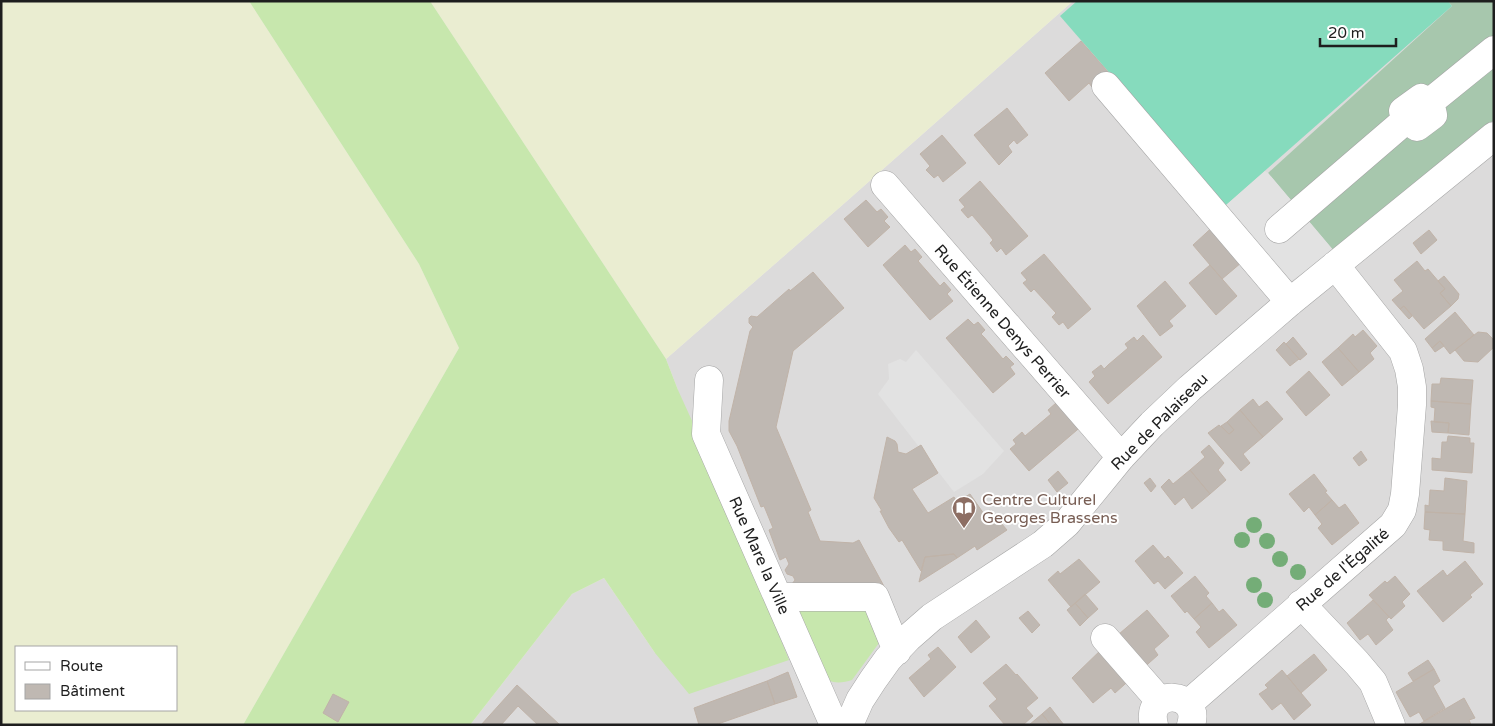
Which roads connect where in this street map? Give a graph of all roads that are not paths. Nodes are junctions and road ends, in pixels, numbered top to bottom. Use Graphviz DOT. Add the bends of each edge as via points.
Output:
graph roads {
  1 [pos="1494,50"];
  2 [pos="1106,86"];
  3 [pos="1494,136"];
  4 [pos="885,185"];
  5 [pos="1279,228"];
  6 [pos="1335,265"];
  7 [pos="1290,302"];
  8 [pos="709,380"];
  9 [pos="1121,457"];
  10 [pos="779,598"];
  11 [pos="1301,604"];
  12 [pos="1105,638"];
  13 [pos="896,651"];
  14 [pos="1157,713"];
  15 [pos="1189,714"];
  16 [pos="834,725"];
  17 [pos="849,725"];
  18 [pos="1391,725"];
  1 -- 5 [label="street" via="1430,102 1421,98 1403,111 1407,120"];
  2 -- 7 [label="street"];
  3 -- 6 [label="street, Rue de Palaiseau"];
  4 -- 9 [label="street, Rue Étienne Denys Perrier"];
  6 -- 7 [label="street, Rue de Palaiseau"];
  6 -- 11 [label="street, Rue de l'Égalité" via="1403,350 1409,369 1412,405 1405,494 1402,510 1393,525"];
  7 -- 9 [label="street, Rue de Palaiseau" via="1190,388"];
  8 -- 10 [label="street, Rue Mare la Ville" via="706,434"];
  9 -- 13 [label="street, Rue de Palaiseau" via="1067,523 1043,544 932,616"];
  10 -- 13 [label="street" via="875,597"];
  10 -- 16 [label="street, Rue Mare la Ville"];
  11 -- 15 [label="street, Rue de l'Égalité"];
  11 -- 18 [label="street" via="1373,682"];
  12 -- 14 [label="street"];
  13 -- 17 [label="street, Rue de Palaiseau" via="864,693"];
  14 -- 15 [label="street, Rue de l'Égalité" via="1165,698 1178,698"];
}
